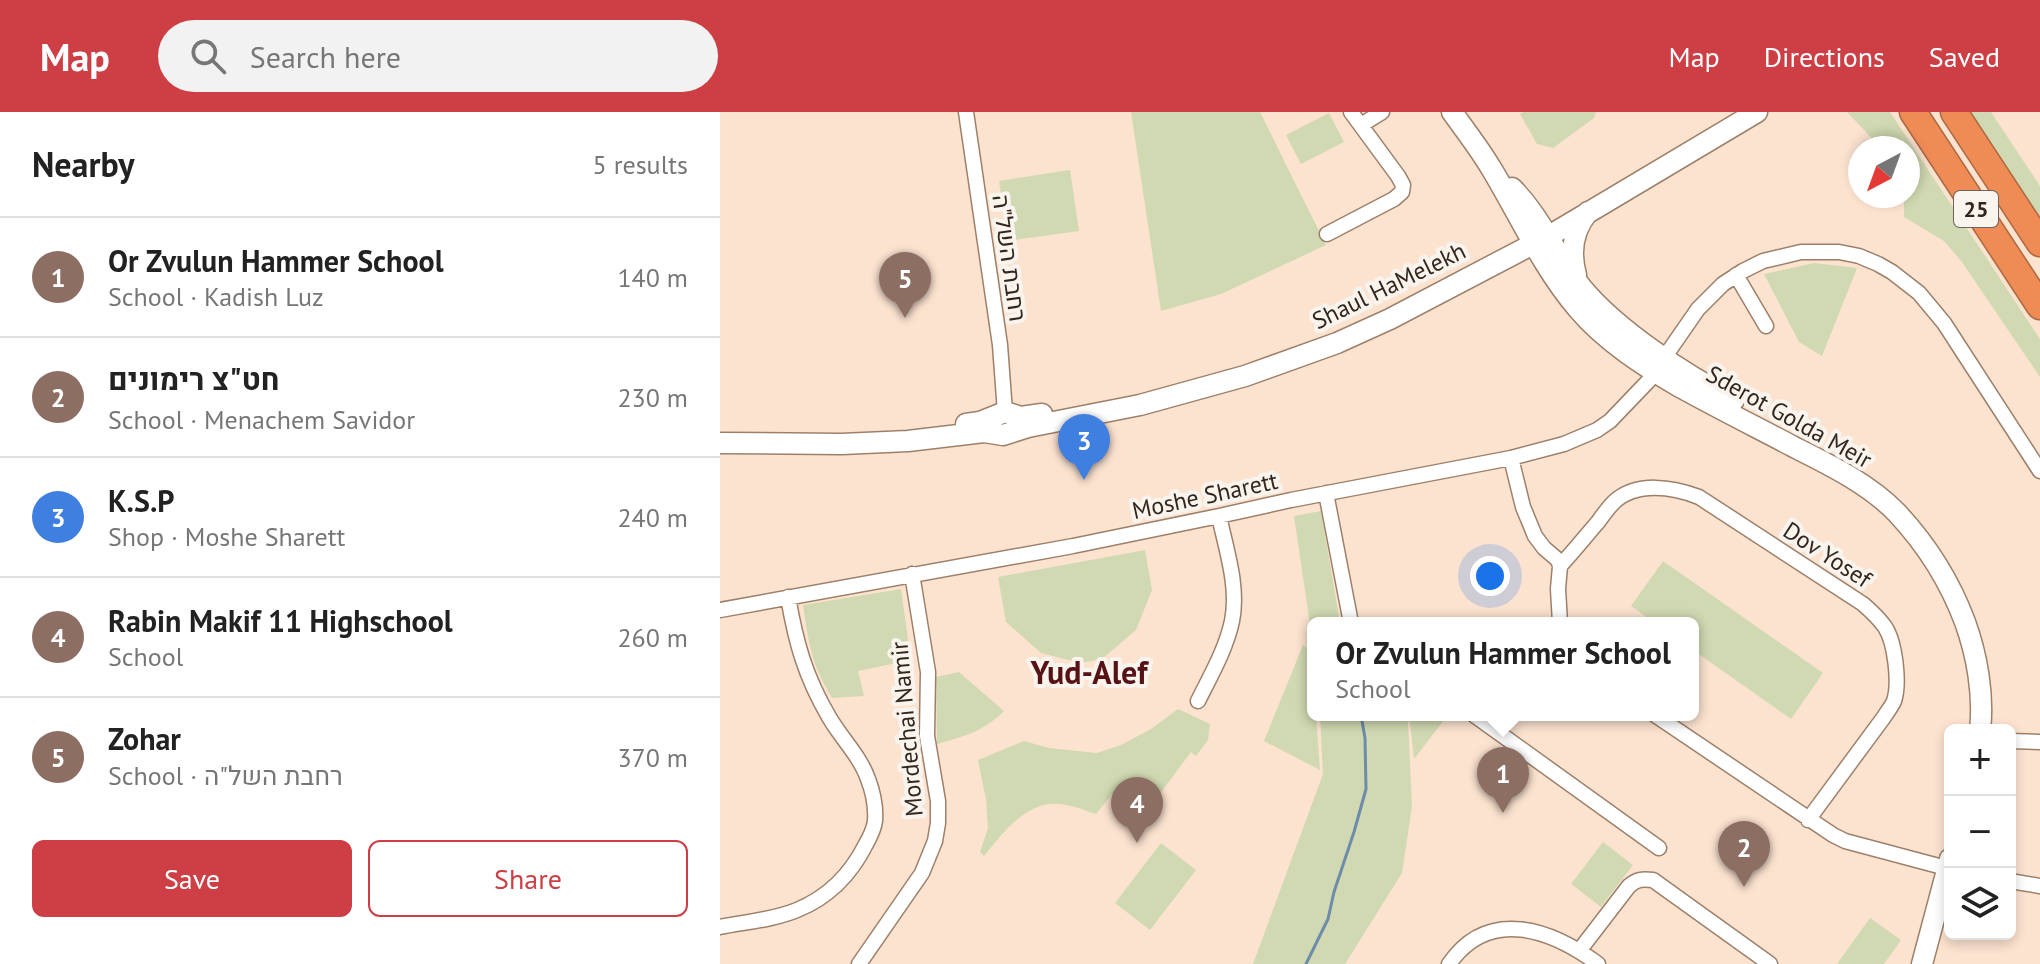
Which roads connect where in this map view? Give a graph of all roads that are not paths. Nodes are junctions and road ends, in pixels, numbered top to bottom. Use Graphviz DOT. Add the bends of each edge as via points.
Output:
graph roads {
  1 [pos="966,112"];
  2 [pos="1351,112"];
  3 [pos="1382,112"];
  4 [pos="1452,112"];
  5 [pos="1738,112"];
  6 [pos="1757,112"];
  7 [pos="1913,112"];
  8 [pos="1954,112"];
  9 [pos="1361,125"];
  10 [pos="1588,212"];
  11 [pos="1327,234"];
  12 [pos="1537,234"];
  13 [pos="2040,243"];
  14 [pos="1736,275"];
  15 [pos="1578,283"];
  16 [pos="2040,306"];
  17 [pos="1766,326"];
  18 [pos="1660,365"];
  19 [pos="1004,422"];
  20 [pos="720,433"];
  21 [pos="720,443"];
  22 [pos="1511,458"];
  23 [pos="2040,471"];
  24 [pos="1326,493"];
  25 [pos="1219,516"];
  26 [pos="1560,566"];
  27 [pos="912,574"];
  28 [pos="788,597"];
  29 [pos="720,610"];
  30 [pos="1350,617"];
  31 [pos="1560,617"];
  32 [pos="1198,701"];
  33 [pos="1482,721"];
  34 [pos="1664,721"];
  35 [pos="1980,724"];
  36 [pos="1994,724"];
  37 [pos="2016,741"];
  38 [pos="2040,742"];
  39 [pos="1808,820"];
  40 [pos="1659,848"];
  41 [pos="1944,865"];
  42 [pos="1948,868"];
  43 [pos="2016,882"];
  44 [pos="2040,886"];
  45 [pos="720,927"];
  46 [pos="1944,933"];
  47 [pos="1579,951"];
  48 [pos="865,961"];
  49 [pos="1449,964"];
  50 [pos="1598,964"];
  51 [pos="1770,964"];
  52 [pos="1922,964"];
  53 [pos="1936,964"];
  1 -- 19 [label="street, רחבת השל\"ה" via="1000,345"];
  2 -- 9 [label="street"];
  3 -- 9 [label="street"];
  4 -- 12 [label="street"];
  5 -- 12 [label="street, Shaul HaMelekh"];
  6 -- 10 [label="street, Shaul HaMelekh"];
  7 -- 16 [label="highway, 25"];
  8 -- 13 [label="highway, 25"];
  9 -- 11 [label="street" via="1398,176 1402,192"];
  10 -- 12 [label="street, Shaul HaMelekh"];
  10 -- 15 [label="street" via="1574,241"];
  12 -- 15 [label="street, Sderot Golda Meir"];
  12 -- 18 [label="street, Sderot Golda Meir" via="1564,290 1588,320"];
  12 -- 19 [label="street, Shaul HaMelekh" via="1357,324 1242,367"];
  14 -- 17 [label="street"];
  14 -- 18 [label="street, Moshe Sharett" via="1710,295"];
  14 -- 23 [label="street, Moshe Sharett" via="1763,261 1818,251 1859,256 1892,272 1934,309"];
  15 -- 18 [label="street, Sderot Golda Meir"];
  18 -- 22 [label="street, Moshe Sharett" via="1597,430"];
  18 -- 35 [label="street, Sderot Golda Meir" via="1832,466 1896,512 1957,602 1976,664"];
  18 -- 36 [label="street, Sderot Golda Meir" via="1839,454 1905,502 1970,596 1990,661"];
  19 -- 20 [label="street, Shaul HaMelekh" via="842,435"];
  19 -- 21 [label="street, Shaul HaMelekh" via="984,432 908,441"];
  22 -- 24 [label="street, Moshe Sharett"];
  22 -- 26 [label="street" via="1535,536"];
  24 -- 25 [label="street, Moshe Sharett"];
  24 -- 30 [label="street"];
  25 -- 27 [label="street, Moshe Sharett"];
  25 -- 32 [label="street" via="1231,571 1233,617"];
  26 -- 31 [label="street"];
  26 -- 39 [label="street, Dov Yosef" via="1615,501 1665,487 1699,497 1874,613 1889,634 1894,701"];
  27 -- 28 [label="street, Moshe Sharett"];
  27 -- 48 [label="street, Mordechai Namir" via="928,672 927,736 938,823 922,873"];
  28 -- 29 [label="street, Moshe Sharett"];
  28 -- 45 [label="street" via="807,676 867,775 875,821 854,865 825,895 783,915"];
  33 -- 40 [label="street"];
  34 -- 39 [label="street"];
  37 -- 38 [label="street"];
  39 -- 41 [label="street" via="1845,841"];
  42 -- 52 [label="street"];
  43 -- 44 [label="street"];
  46 -- 53 [label="street"];
  47 -- 49 [label="street" via="1538,931 1505,930 1476,938"];
  47 -- 50 [label="street"];
  47 -- 51 [label="street" via="1629,886 1645,879"];
}
